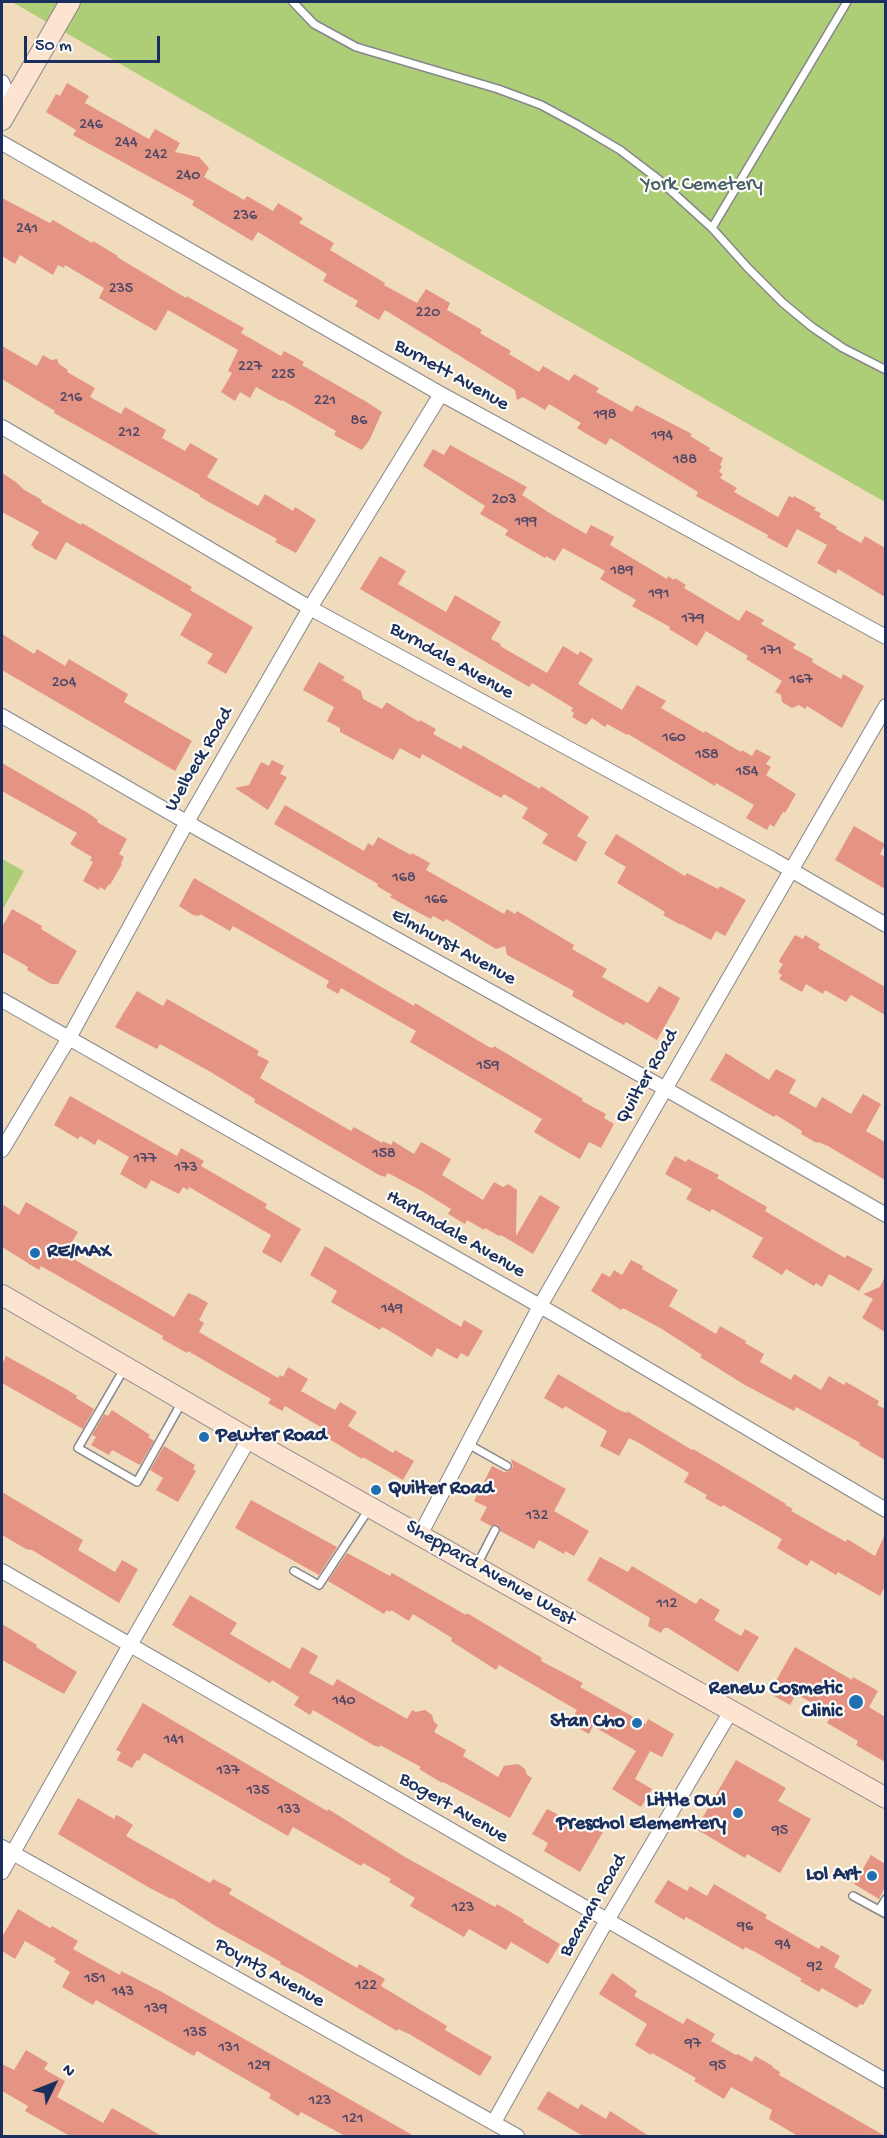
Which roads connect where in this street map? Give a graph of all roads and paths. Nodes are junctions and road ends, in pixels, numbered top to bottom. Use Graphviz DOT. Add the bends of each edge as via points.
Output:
graph roads {
  1 [pos="70,2"];
  2 [pos="293,2"];
  3 [pos="847,2"];
  4 [pos="2,82"];
  5 [pos="6,112"];
  6 [pos="2,143"];
  7 [pos="712,228"];
  8 [pos="885,370"];
  9 [pos="441,394"];
  10 [pos="2,427"];
  11 [pos="310,608"];
  12 [pos="885,637"];
  13 [pos="885,706"];
  14 [pos="2,716"];
  15 [pos="187,822"];
  16 [pos="791,869"];
  17 [pos="885,925"];
  18 [pos="2,1000"];
  19 [pos="69,1038"];
  20 [pos="664,1088"];
  21 [pos="2,1150"];
  22 [pos="885,1215"];
  23 [pos="2,1295"];
  24 [pos="540,1305"];
  25 [pos="125,1367"];
  26 [pos="183,1400"];
  27 [pos="249,1439"];
  28 [pos="468,1444"];
  29 [pos="507,1466"];
  30 [pos="370,1507"];
  31 [pos="885,1510"];
  32 [pos="495,1530"];
  33 [pos="420,1535"];
  34 [pos="476,1567"];
  35 [pos="2,1571"];
  36 [pos="294,1571"];
  37 [pos="130,1645"];
  38 [pos="731,1711"];
  39 [pos="885,1798"];
  40 [pos="7,1850"];
  41 [pos="2,1872"];
  42 [pos="853,1896"];
  43 [pos="885,1899"];
  44 [pos="882,1912"];
  45 [pos="608,1921"];
  46 [pos="885,2081"];
  47 [pos="494,2122"];
  48 [pos="517,2136"];
  1 -- 5 [label="main road"];
  2 -- 7 [label="lane" via="314,24 356,47 498,88 541,105 620,150"];
  3 -- 7 [label="lane"];
  4 -- 5 [label="street"];
  6 -- 9 [label="street, Burnett Avenue"];
  7 -- 8 [label="lane" via="804,321"];
  9 -- 11 [label="street, Welbeck Road"];
  9 -- 12 [label="street, Burnett Avenue"];
  10 -- 11 [label="street, Burndale Avenue"];
  11 -- 15 [label="street, Welbeck Road"];
  11 -- 16 [label="street, Burndale Avenue"];
  13 -- 16 [label="street, Quilter Road"];
  14 -- 15 [label="street, Elmhurst Avenue"];
  15 -- 19 [label="street, Welbeck Road"];
  15 -- 20 [label="street, Elmhurst Avenue"];
  16 -- 17 [label="street, Burndale Avenue"];
  16 -- 20 [label="street, Quilter Road"];
  18 -- 19 [label="street, Harlandale Avenue"];
  19 -- 21 [label="street, Welbeck Road"];
  19 -- 24 [label="street, Harlandale Avenue"];
  20 -- 22 [label="street, Elmhurst Avenue"];
  20 -- 24 [label="street, Quilter Road"];
  23 -- 25 [label="main road, Sheppard Avenue West"];
  24 -- 28 [label="street, Quilter Road"];
  24 -- 31 [label="street, Harlandale Avenue"];
  25 -- 26 [label="main road, Sheppard Avenue West"];
  25 -- 26 [label="lane" via="78,1448 137,1482"];
  26 -- 27 [label="main road, Sheppard Avenue West"];
  27 -- 30 [label="main road, Sheppard Avenue West"];
  27 -- 37 [label="street"];
  28 -- 29 [label="lane"];
  28 -- 33 [label="street, Quilter Road"];
  30 -- 33 [label="main road, Sheppard Avenue West"];
  30 -- 36 [label="lane" via="319,1585"];
  32 -- 34 [label="lane"];
  33 -- 34 [label="main road, Sheppard Avenue West"];
  34 -- 38 [label="main road, Sheppard Avenue West"];
  35 -- 37 [label="street, Bogert Avenue"];
  37 -- 40 [label="street"];
  37 -- 45 [label="street, Bogert Avenue"];
  38 -- 39 [label="main road, Sheppard Avenue West"];
  38 -- 45 [label="street, Beaman Road"];
  40 -- 41 [label="street"];
  40 -- 47 [label="street, Poyntz Avenue"];
  42 -- 44 [label="lane"];
  43 -- 44 [label="lane"];
  45 -- 46 [label="street, Bogert Avenue"];
  45 -- 47 [label="street, Beaman Road"];
  47 -- 48 [label="street, Poyntz Avenue"];
}
